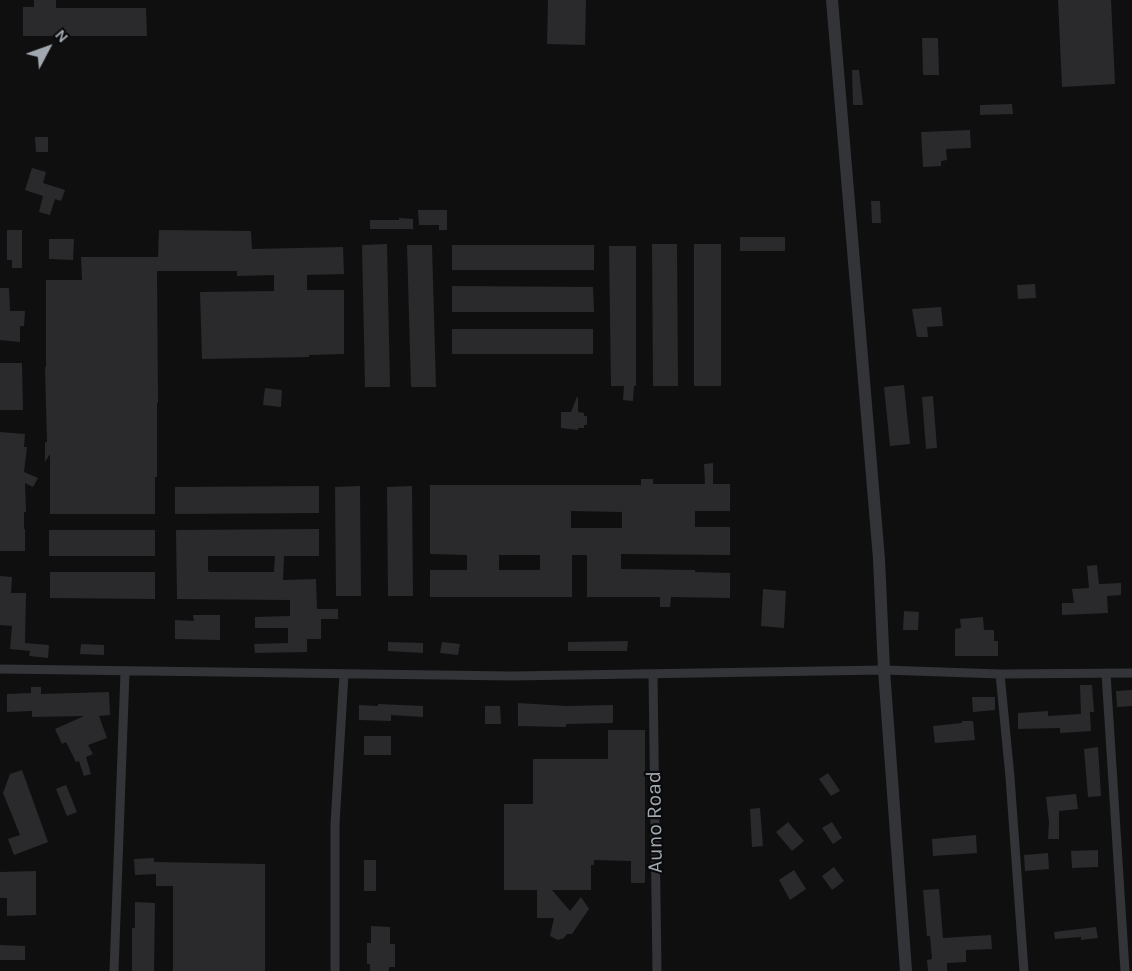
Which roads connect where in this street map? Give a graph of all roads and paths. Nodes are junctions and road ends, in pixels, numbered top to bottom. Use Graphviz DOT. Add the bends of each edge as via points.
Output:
graph roads {
  1 [pos="832,0"];
  2 [pos="0,669"];
  3 [pos="884,670"];
  4 [pos="125,672"];
  5 [pos="1106,673"];
  6 [pos="1132,673"];
  7 [pos="344,674"];
  8 [pos="652,674"];
  9 [pos="1000,674"];
  10 [pos="114,971"];
  11 [pos="335,971"];
  12 [pos="657,971"];
  13 [pos="906,971"];
  14 [pos="1024,971"];
  15 [pos="1125,971"];
  1 -- 3 [label="street" via="878,547"];
  2 -- 4 [label="street"];
  3 -- 8 [label="street"];
  3 -- 9 [label="street"];
  3 -- 13 [label="street"];
  4 -- 7 [label="street"];
  4 -- 10 [label="street"];
  5 -- 6 [label="street"];
  5 -- 9 [label="street"];
  5 -- 15 [label="street"];
  7 -- 8 [label="street"];
  7 -- 11 [label="street" via="335,824"];
  8 -- 12 [label="street, Auno Road"];
  9 -- 14 [label="street"];
}
